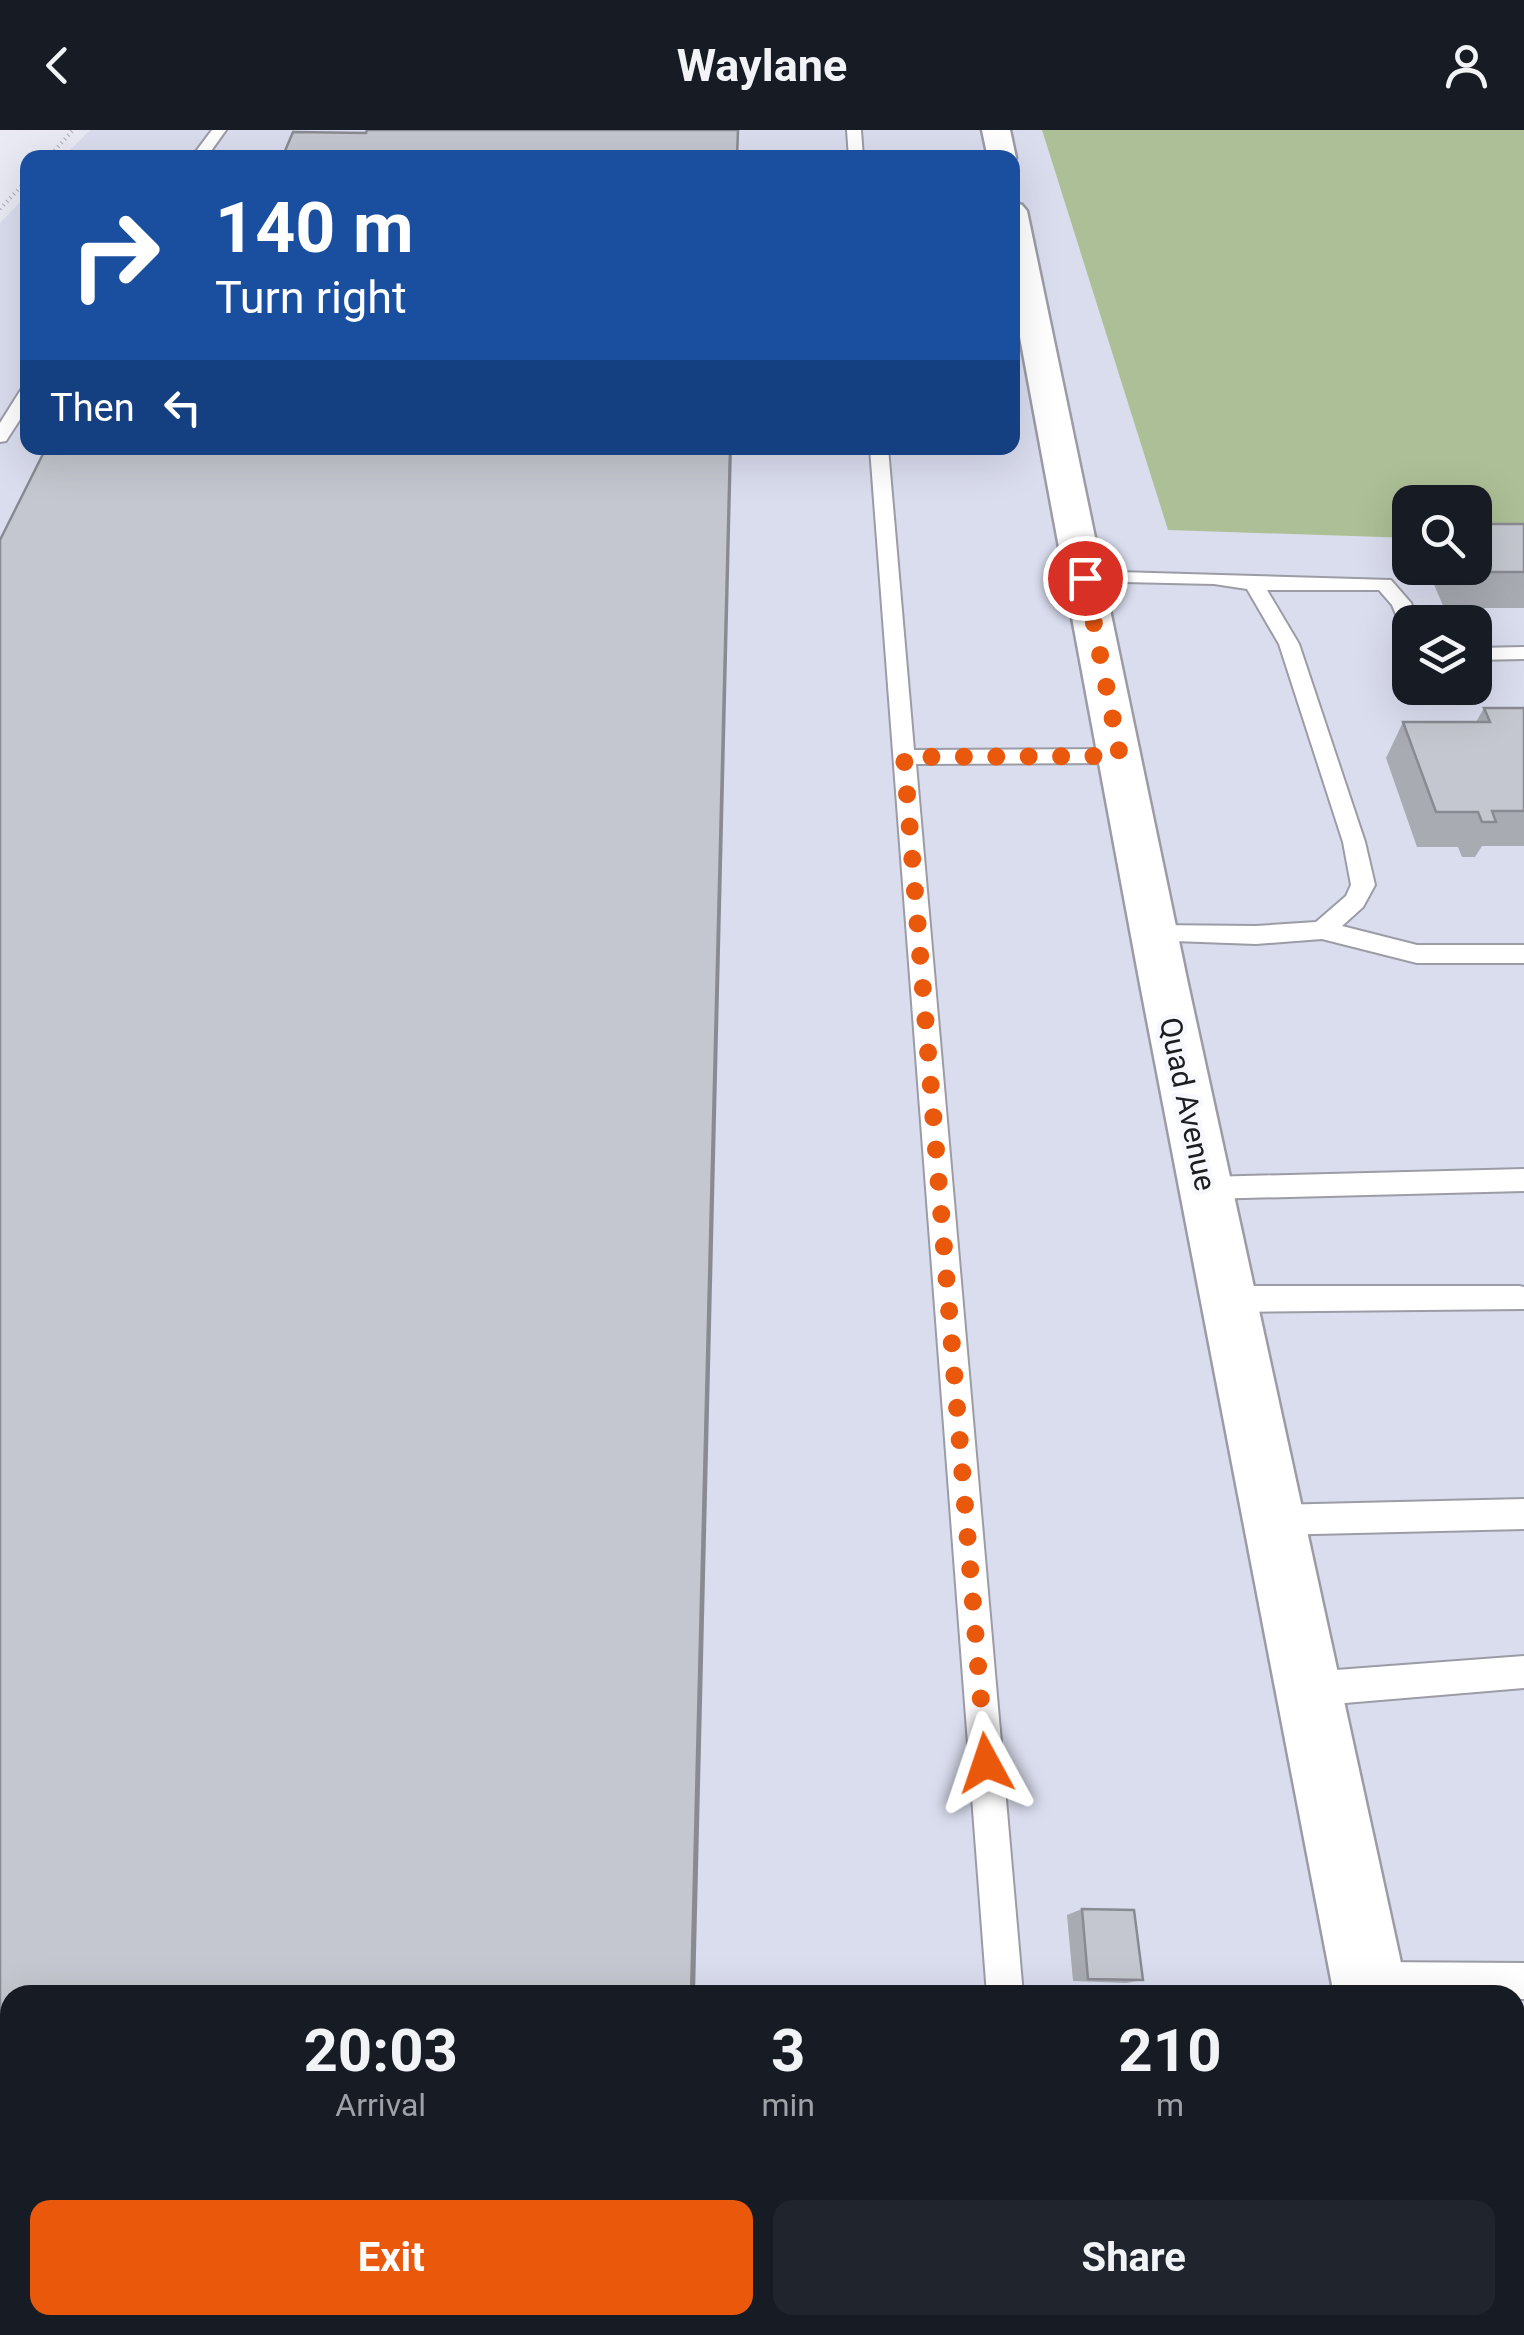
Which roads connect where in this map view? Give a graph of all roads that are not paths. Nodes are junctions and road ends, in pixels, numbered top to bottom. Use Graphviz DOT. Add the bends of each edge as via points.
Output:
graph roads {
  1 [pos="220,130"];
  2 [pos="204,150"];
  3 [pos="1020,252"];
  4 [pos="20,405"];
  5 [pos="0,437"];
  6 [pos="880,455"];
  7 [pos="1085,578"];
  8 [pos="1254,584"];
  9 [pos="1402,605"];
  10 [pos="1524,653"];
  11 [pos="1492,654"];
  12 [pos="1120,756"];
  13 [pos="904,757"];
  14 [pos="1322,930"];
  15 [pos="1154,934"];
  16 [pos="1524,954"];
  17 [pos="1524,1180"];
  18 [pos="1206,1188"];
  19 [pos="1519,1298"];
  20 [pos="1229,1299"];
  21 [pos="1524,1514"];
  22 [pos="1273,1520"];
  23 [pos="1524,1672"];
  24 [pos="1309,1688"];
  25 [pos="1524,1980"];
  26 [pos="1004,1985"];
  27 [pos="1369,1985"];
  28 [pos="1428,1985"];
  1 -- 2 [label="lane"];
  3 -- 7 [label="street, Quad Avenue"];
  4 -- 5 [label="lane"];
  6 -- 13 [label="lane"];
  7 -- 8 [label="lane"];
  7 -- 12 [label="street, Quad Avenue"];
  8 -- 9 [label="lane" via="1384,584"];
  8 -- 14 [label="lane" via="1289,644 1363,885 1356,901"];
  10 -- 11 [label="lane"];
  12 -- 13 [label="lane"];
  12 -- 15 [label="street, Quad Avenue"];
  13 -- 26 [label="lane"];
  14 -- 15 [label="lane"];
  14 -- 16 [label="lane" via="1418,954"];
  15 -- 18 [label="street, Quad Avenue"];
  17 -- 18 [label="lane"];
  18 -- 20 [label="street, Quad Avenue"];
  19 -- 20 [label="lane"];
  20 -- 22 [label="street, Quad Avenue"];
  21 -- 22 [label="lane"];
  22 -- 24 [label="street, Quad Avenue"];
  23 -- 24 [label="lane"];
  24 -- 27 [label="street, Quad Avenue"];
  25 -- 28 [label="lane"];
}
